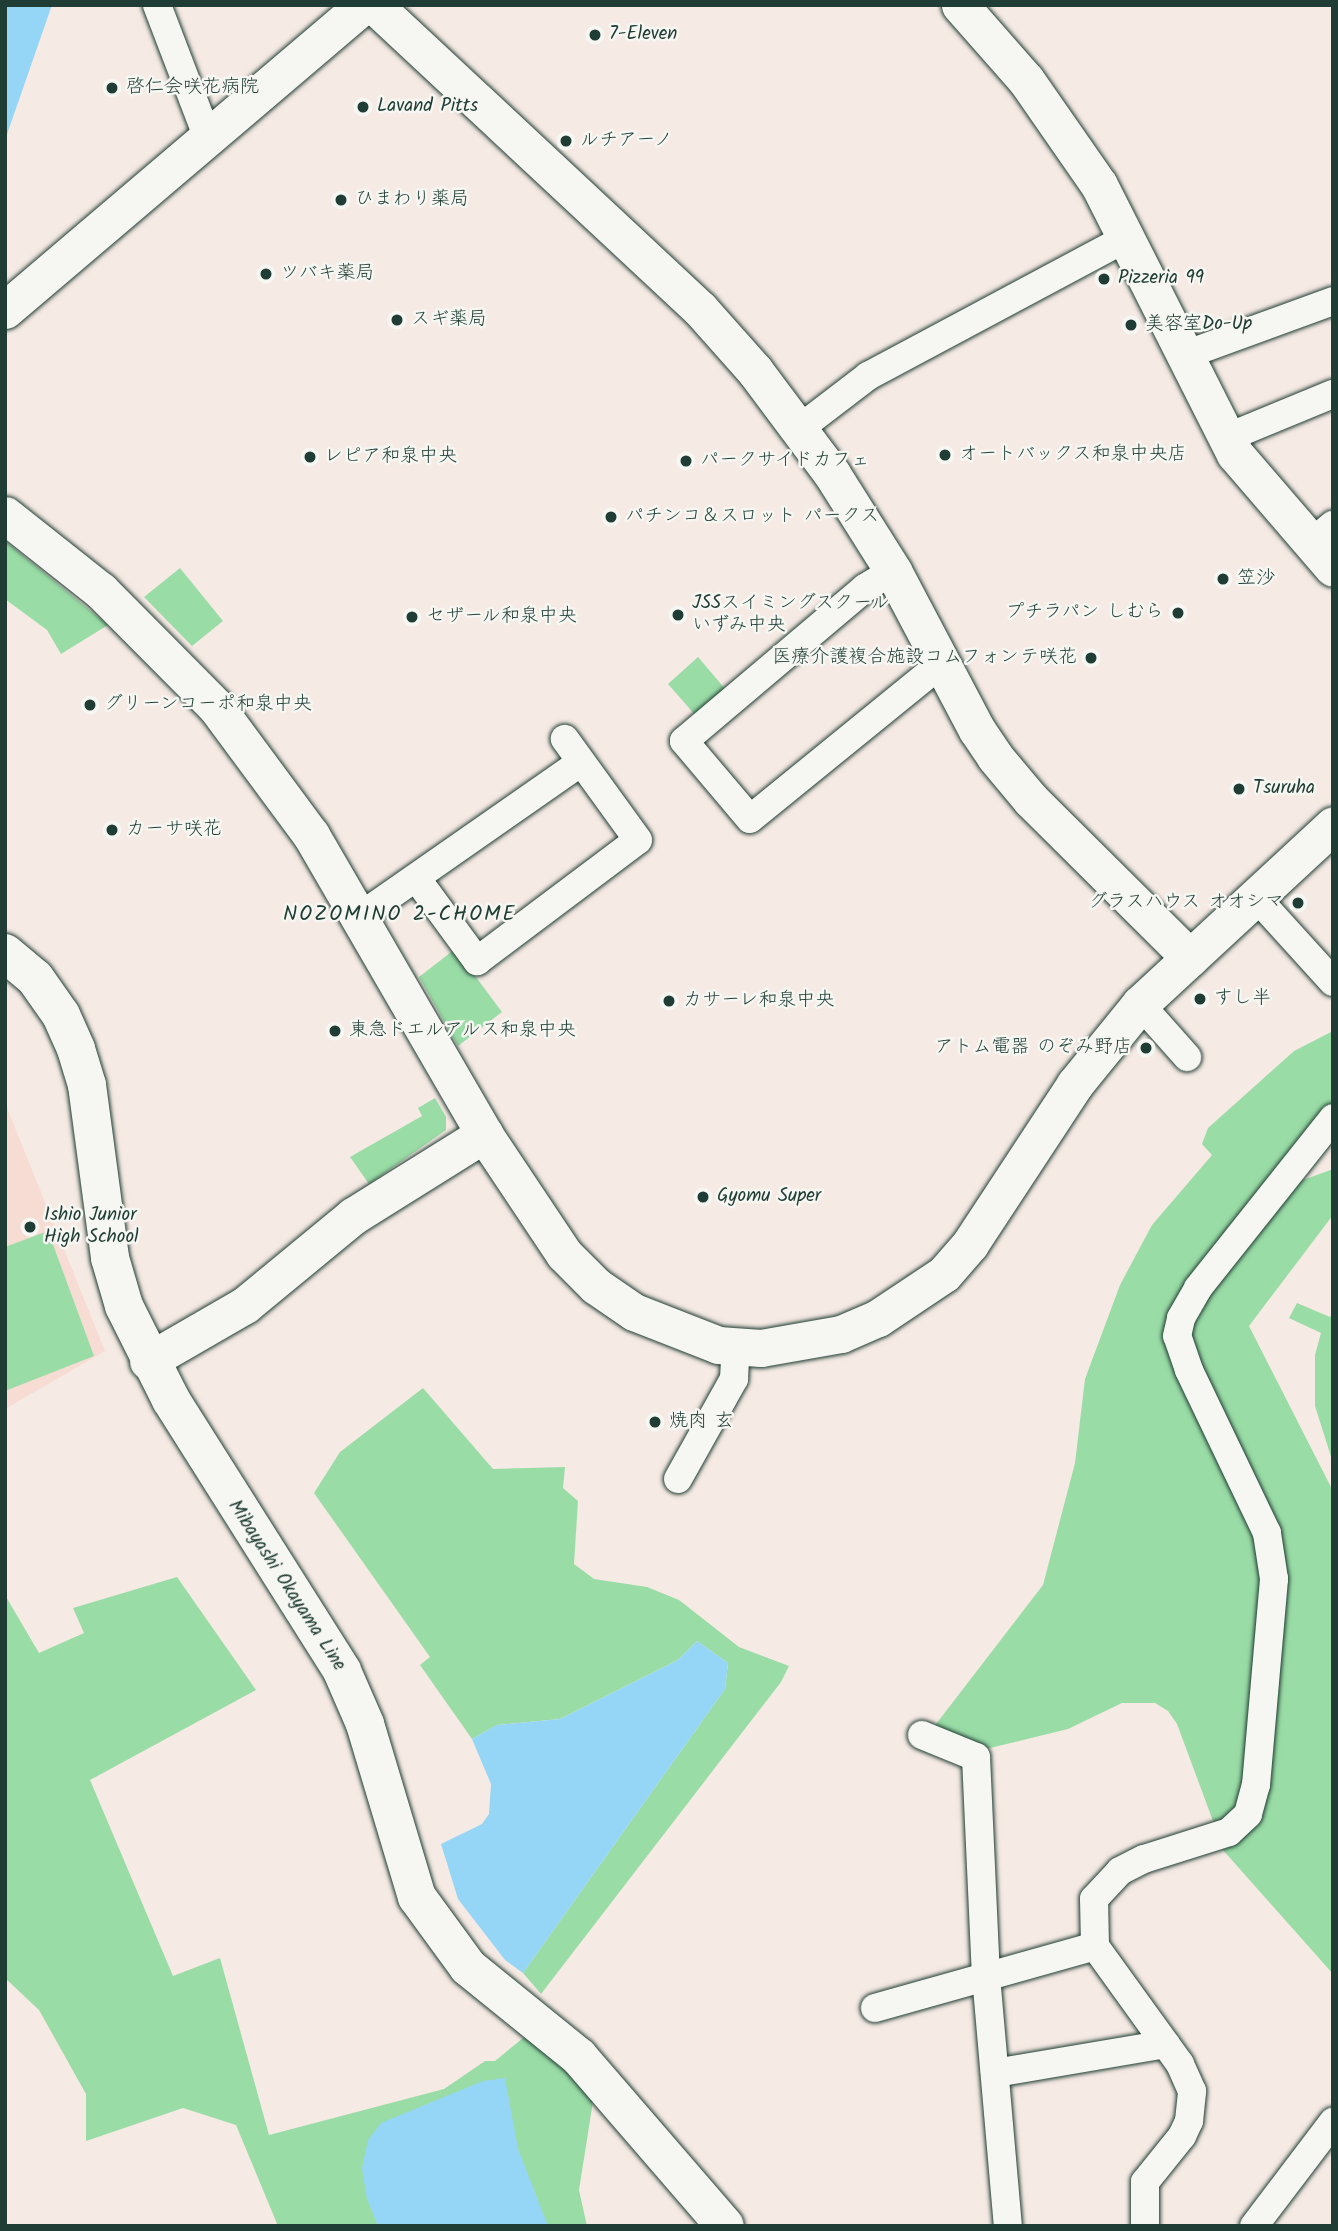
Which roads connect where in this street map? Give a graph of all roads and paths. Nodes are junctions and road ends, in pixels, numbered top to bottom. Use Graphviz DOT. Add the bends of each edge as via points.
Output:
graph roads {
  1 [pos="157,5"];
  2 [pos="363,5"];
  3 [pos="374,5"];
  4 [pos="960,5"];
  5 [pos="207,135"];
  6 [pos="1128,237"];
  7 [pos="1333,301"];
  8 [pos="5,310"];
  9 [pos="1185,355"];
  10 [pos="1333,394"];
  11 [pos="800,428"];
  12 [pos="1226,438"];
  13 [pos="5,515"];
  14 [pos="1325,546"];
  15 [pos="893,571"];
  16 [pos="943,662"];
  17 [pos="565,739"];
  18 [pos="581,762"];
  19 [pos="1333,825"];
  20 [pos="417,879"];
  21 [pos="1255,896"];
  22 [pos="359,917"];
  23 [pos="5,953"];
  24 [pos="1190,958"];
  25 [pos="1333,982"];
  26 [pos="1140,1003"];
  27 [pos="1187,1057"];
  28 [pos="1333,1118"];
  29 [pos="484,1135"];
  30 [pos="736,1346"];
  31 [pos="148,1361"];
  32 [pos="678,1479"];
  33 [pos="922,1735"];
  34 [pos="1095,1946"];
  35 [pos="986,1976"];
  36 [pos="875,2008"];
  37 [pos="1166,2044"];
  38 [pos="995,2073"];
  39 [pos="1333,2122"];
  40 [pos="725,2226"];
  41 [pos="1008,2226"];
  42 [pos="1145,2226"];
  43 [pos="1254,2226"];
  1 -- 5 [label="street"];
  2 -- 5 [label="street"];
  3 -- 11 [label="street" via="700,309"];
  4 -- 6 [label="street" via="1061,126"];
  5 -- 8 [label="street"];
  6 -- 9 [label="street"];
  6 -- 11 [label="street" via="868,376"];
  7 -- 9 [label="street" via="1292,303"];
  9 -- 12 [label="street"];
  10 -- 12 [label="street"];
  11 -- 15 [label="street"];
  12 -- 14 [label="street" via="1266,494"];
  13 -- 22 [label="street" via="101,591 217,708 312,835"];
  15 -- 16 [label="street"];
  15 -- 16 [label="street" via="865,588 684,741 750,819"];
  16 -- 24 [label="street" via="977,730 1031,800"];
  17 -- 18 [label="street"];
  18 -- 20 [label="street"];
  18 -- 20 [label="street" via="638,840 477,961"];
  19 -- 21 [label="street"];
  20 -- 22 [label="street"];
  21 -- 24 [label="street"];
  21 -- 25 [label="street"];
  22 -- 29 [label="street"];
  23 -- 31 [label="main road, Mibayashi Okayama Line" via="35,978 61,1015 76,1049 87,1085 110,1258 124,1307"];
  24 -- 26 [label="street"];
  26 -- 27 [label="street"];
  26 -- 30 [label="street" via="1102,1046 970,1244 944,1274 910,1301 841,1334 803,1344"];
  28 -- 34 [label="street" via="1198,1288 1181,1318 1177,1336 1271,1546 1274,1579 1253,1803 1229,1832 1144,1859 1104,1883 1091,1914"];
  29 -- 30 [label="street" via="564,1254 596,1286 634,1312 676,1331"];
  29 -- 31 [label="street" via="353,1216 245,1305"];
  30 -- 32 [label="street" via="734,1379"];
  31 -- 40 [label="main road, Mibayashi Okayama Line" via="342,1671 365,1724 417,1897 468,1967 579,2057"];
  33 -- 35 [label="street" via="976,1757"];
  34 -- 35 [label="street"];
  34 -- 37 [label="street"];
  35 -- 36 [label="street"];
  35 -- 38 [label="street"];
  37 -- 38 [label="street"];
  37 -- 42 [label="street" via="1188,2076 1192,2107 1182,2136 1145,2182"];
  38 -- 41 [label="street"];
  39 -- 43 [label="street" via="1293,2151"];
}
